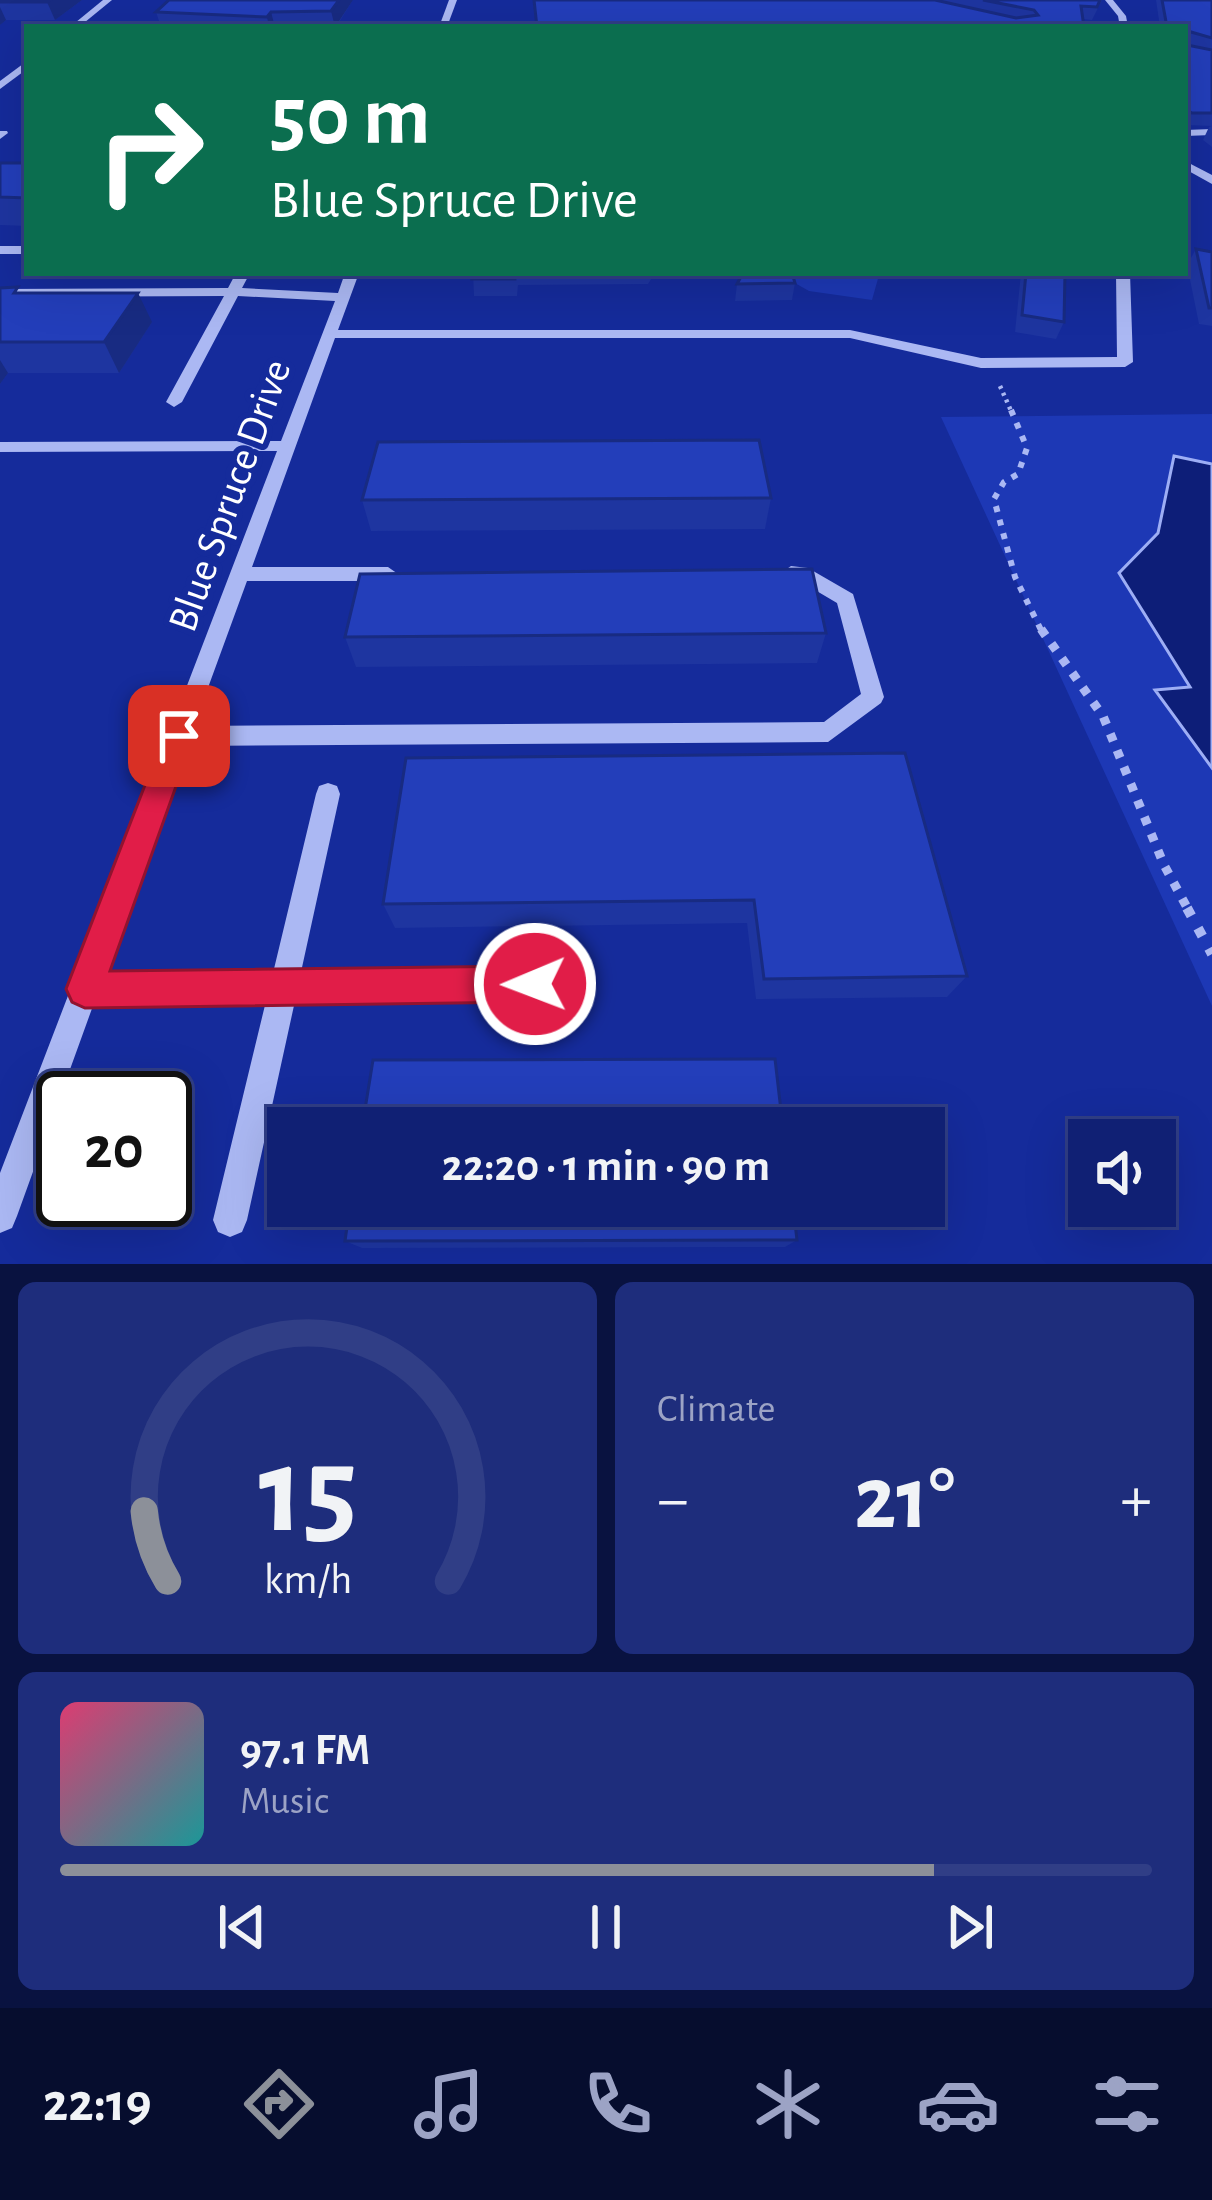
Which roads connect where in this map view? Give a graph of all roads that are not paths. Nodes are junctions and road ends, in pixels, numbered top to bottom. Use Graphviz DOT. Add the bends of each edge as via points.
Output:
graph roads {
  1 [pos="108,0"];
  2 [pos="78,24"];
  3 [pos="24,66"];
  4 [pos="0,86"];
  5 [pos="241,276"];
  6 [pos="351,276"];
  7 [pos="1123,276"];
  8 [pos="233,292"];
  9 [pos="0,293"];
  10 [pos="343,297"];
  11 [pos="329,334"];
  12 [pos="174,402"];
  13 [pos="0,446"];
  14 [pos="287,446"];
  15 [pos="778,573"];
  16 [pos="239,574"];
  17 [pos="400,574"];
  18 [pos="179,736"];
  19 [pos="328,794"];
  20 [pos="535,984"];
  21 [pos="284,988"];
  22 [pos="85,989"];
  23 [pos="4,1196"];
  24 [pos="230,1220"];
  1 -- 2 [label="street"];
  3 -- 4 [label="street"];
  5 -- 8 [label="street"];
  6 -- 10 [label="street, Blue Spruce Drive"];
  7 -- 11 [label="street" via="1126,362 981,363 850,334"];
  8 -- 9 [label="street"];
  8 -- 10 [label="street"];
  8 -- 12 [label="street"];
  10 -- 11 [label="street, Blue Spruce Drive"];
  11 -- 14 [label="street, Blue Spruce Drive"];
  13 -- 14 [label="street"];
  14 -- 16 [label="street, Blue Spruce Drive"];
  15 -- 18 [label="street" via="801,573 847,599 873,698 828,732"];
  16 -- 17 [label="street"];
  16 -- 18 [label="street, Blue Spruce Drive"];
  18 -- 22 [label="street, Blue Spruce Drive"];
  19 -- 21 [label="street"];
  20 -- 21 [label="street"];
  21 -- 22 [label="street"];
  21 -- 24 [label="street"];
  22 -- 23 [label="street, Blue Spruce Drive"];
}
